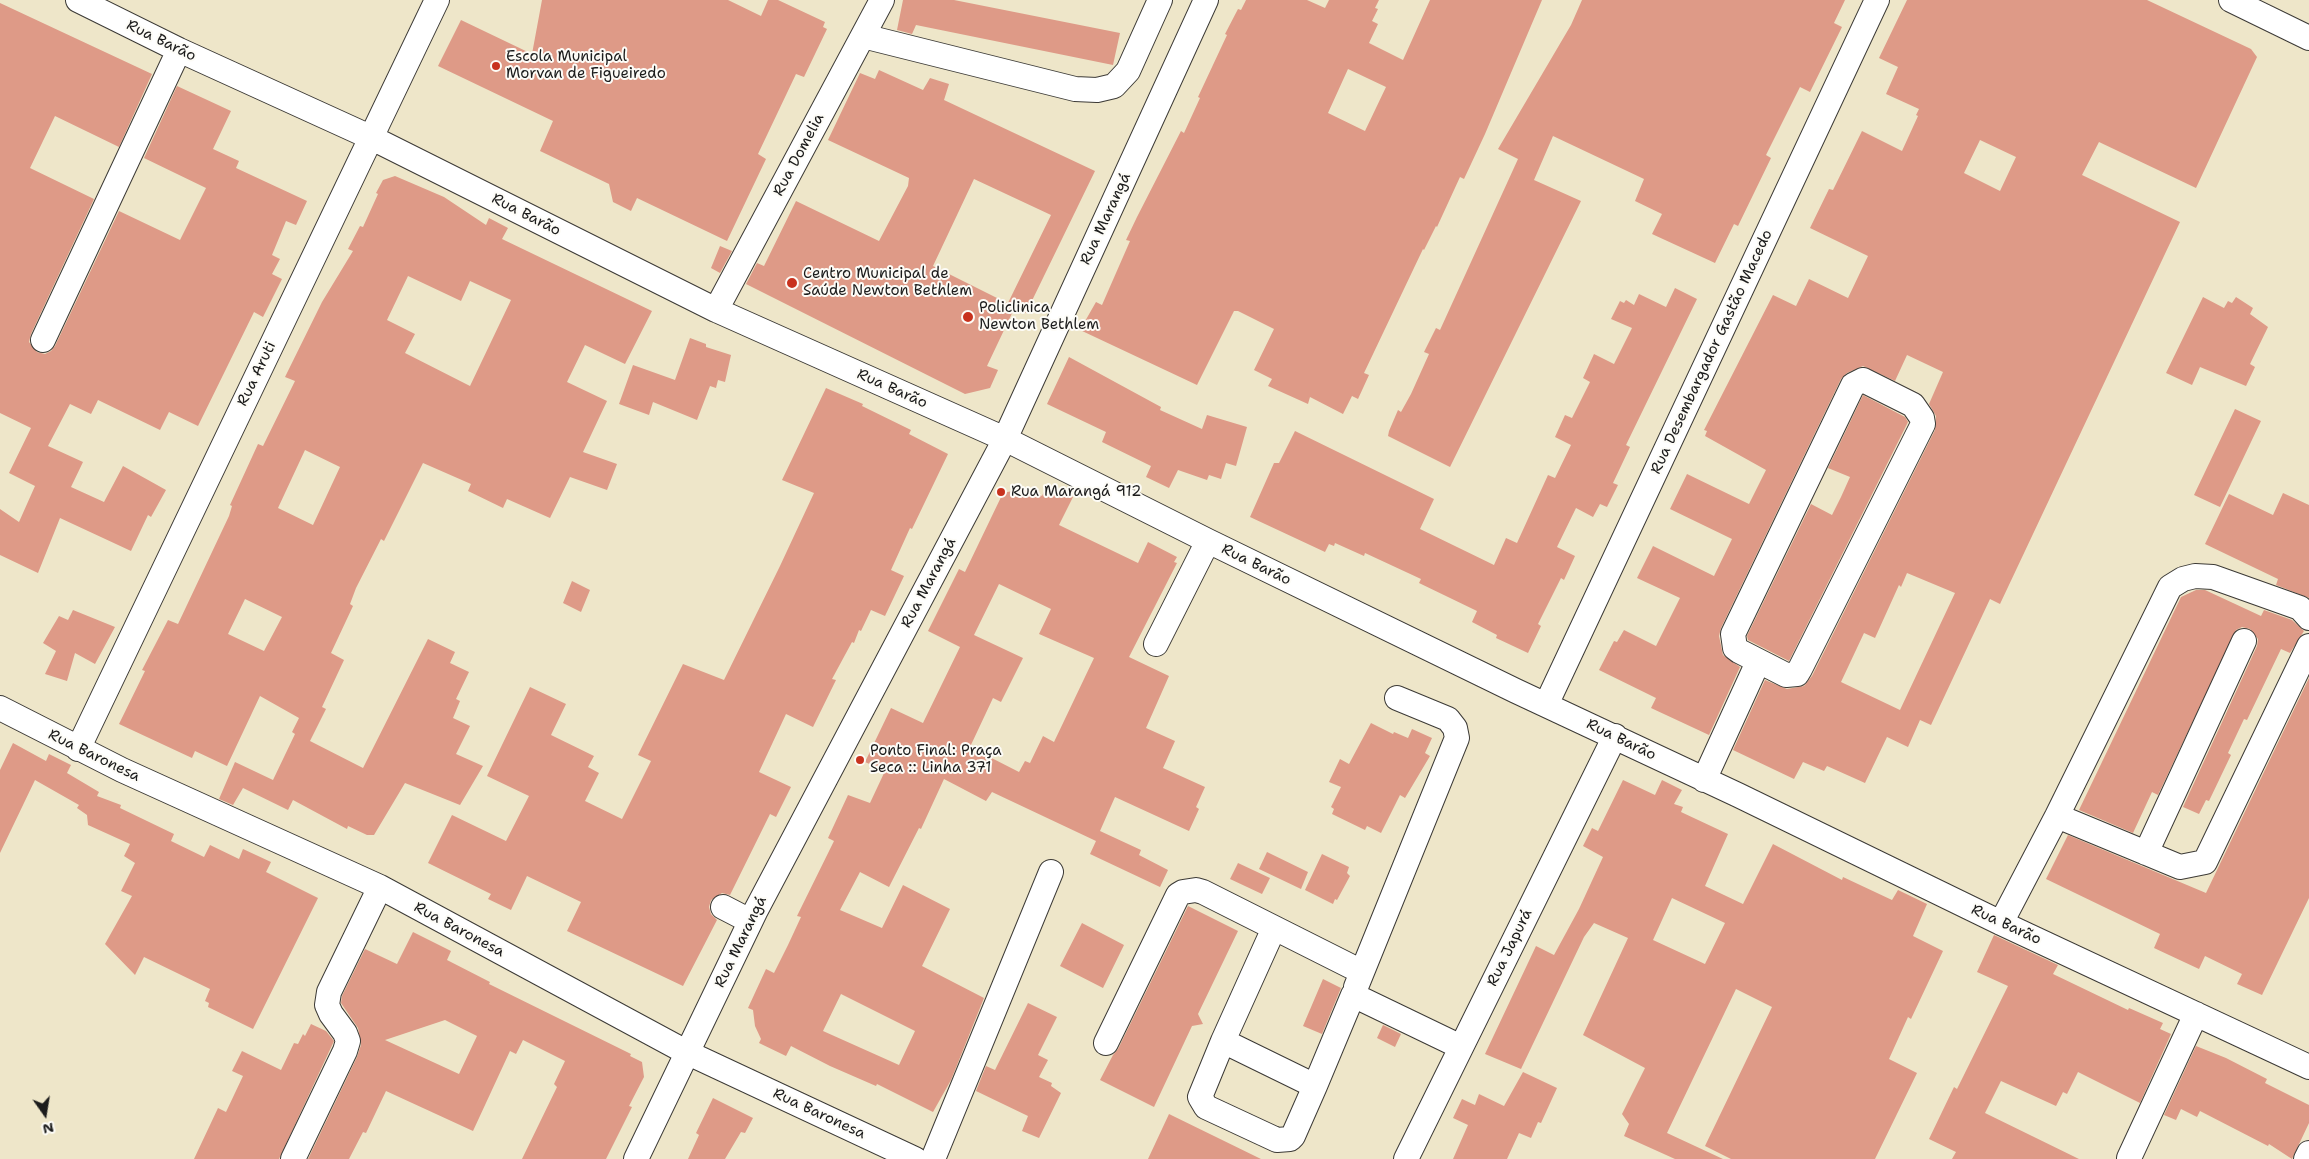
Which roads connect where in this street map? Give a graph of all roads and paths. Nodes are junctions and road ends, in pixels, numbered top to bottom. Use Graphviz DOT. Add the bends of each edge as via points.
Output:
graph roads {
  1 [pos="78,0"];
  2 [pos="437,0"];
  3 [pos="882,0"];
  4 [pos="1160,0"];
  5 [pos="1206,0"];
  6 [pos="1877,0"];
  7 [pos="2244,3"];
  8 [pos="863,36"];
  9 [pos="2309,38"];
  10 [pos="178,50"];
  11 [pos="370,137"];
  12 [pos="716,310"];
  13 [pos="44,340"];
  14 [pos="1005,439"];
  15 [pos="1208,541"];
  16 [pos="2309,618"];
  17 [pos="2244,640"];
  18 [pos="1156,644"];
  19 [pos="2309,646"];
  20 [pos="1758,662"];
  21 [pos="1396,698"];
  22 [pos="1546,705"];
  23 [pos="0,708"];
  24 [pos="1615,736"];
  25 [pos="78,749"];
  26 [pos="1704,780"];
  27 [pos="2057,816"];
  28 [pos="2146,853"];
  29 [pos="1051,872"];
  30 [pos="380,887"];
  31 [pos="723,907"];
  32 [pos="750,921"];
  33 [pos="2000,923"];
  34 [pos="1274,928"];
  35 [pos="1362,972"];
  36 [pos="1353,995"];
  37 [pos="2196,1014"];
  38 [pos="1222,1041"];
  39 [pos="1106,1043"];
  40 [pos="1461,1047"];
  41 [pos="686,1052"];
  42 [pos="2309,1067"];
  43 [pos="1315,1086"];
  44 [pos="2309,1153"];
  45 [pos="2129,1158"];
  46 [pos="293,1159"];
  47 [pos="636,1159"];
  48 [pos="915,1159"];
  49 [pos="933,1159"];
  50 [pos="1406,1159"];
  51 [pos="2306,1159"];
  1 -- 10 [label="street, Rua Barão"];
  2 -- 11 [label="street, Rua Aruti"];
  3 -- 8 [label="street, Rua Domelia"];
  4 -- 8 [label="street" via="1128,71 1114,86 1097,90 1075,89"];
  5 -- 14 [label="street, Rua Marangá"];
  6 -- 22 [label="street, Rua Desembargador Gastão Macedo"];
  7 -- 9 [label="street"];
  8 -- 12 [label="street, Rua Domelia"];
  10 -- 11 [label="street, Rua Barão"];
  10 -- 13 [label="street"];
  11 -- 12 [label="street, Rua Barão"];
  11 -- 25 [label="street, Rua Aruti"];
  12 -- 14 [label="street, Rua Barão"];
  14 -- 15 [label="street, Rua Barão"];
  14 -- 32 [label="street, Rua Marangá"];
  15 -- 18 [label="street"];
  15 -- 22 [label="street, Rua Barão"];
  16 -- 27 [label="street" via="2300,608 2213,577 2195,576 2170,587"];
  17 -- 28 [label="street"];
  19 -- 28 [label="street" via="2205,862 2180,867"];
  20 -- 20 [label="street" via="1786,675 1797,674 1800,670 1923,424 1913,406 1870,382 1863,380 1853,385 1733,634 1735,648"];
  20 -- 26 [label="street"];
  21 -- 35 [label="street" via="1448,719 1457,738"];
  22 -- 24 [label="street, Rua Barão"];
  23 -- 25 [label="street, Rua Baronesa"];
  24 -- 26 [label="street, Rua Barão"];
  24 -- 40 [label="street, Rua Japurá"];
  25 -- 30 [label="street, Rua Baronesa"];
  26 -- 33 [label="street, Rua Barão"];
  27 -- 28 [label="street"];
  27 -- 33 [label="street"];
  29 -- 49 [label="street"];
  30 -- 41 [label="street, Rua Baronesa"];
  30 -- 46 [label="street" via="329,992 327,1005 348,1041 345,1051"];
  31 -- 32 [label="street"];
  32 -- 41 [label="street, Rua Marangá"];
  33 -- 37 [label="street, Rua Barão"];
  34 -- 35 [label="street"];
  34 -- 38 [label="street"];
  34 -- 39 [label="street" via="1196,890 1178,895"];
  35 -- 36 [label="street"];
  36 -- 40 [label="street"];
  36 -- 43 [label="street"];
  37 -- 42 [label="street, Rua Barão"];
  37 -- 45 [label="street"];
  38 -- 43 [label="street"];
  38 -- 43 [label="street" via="1200,1097 1206,1107 1277,1140 1286,1140 1293,1136"];
  40 -- 50 [label="street, Rua Japurá"];
  41 -- 47 [label="street, Rua Marangá"];
  41 -- 48 [label="street, Rua Baronesa"];
  44 -- 51 [label="street"];
}
